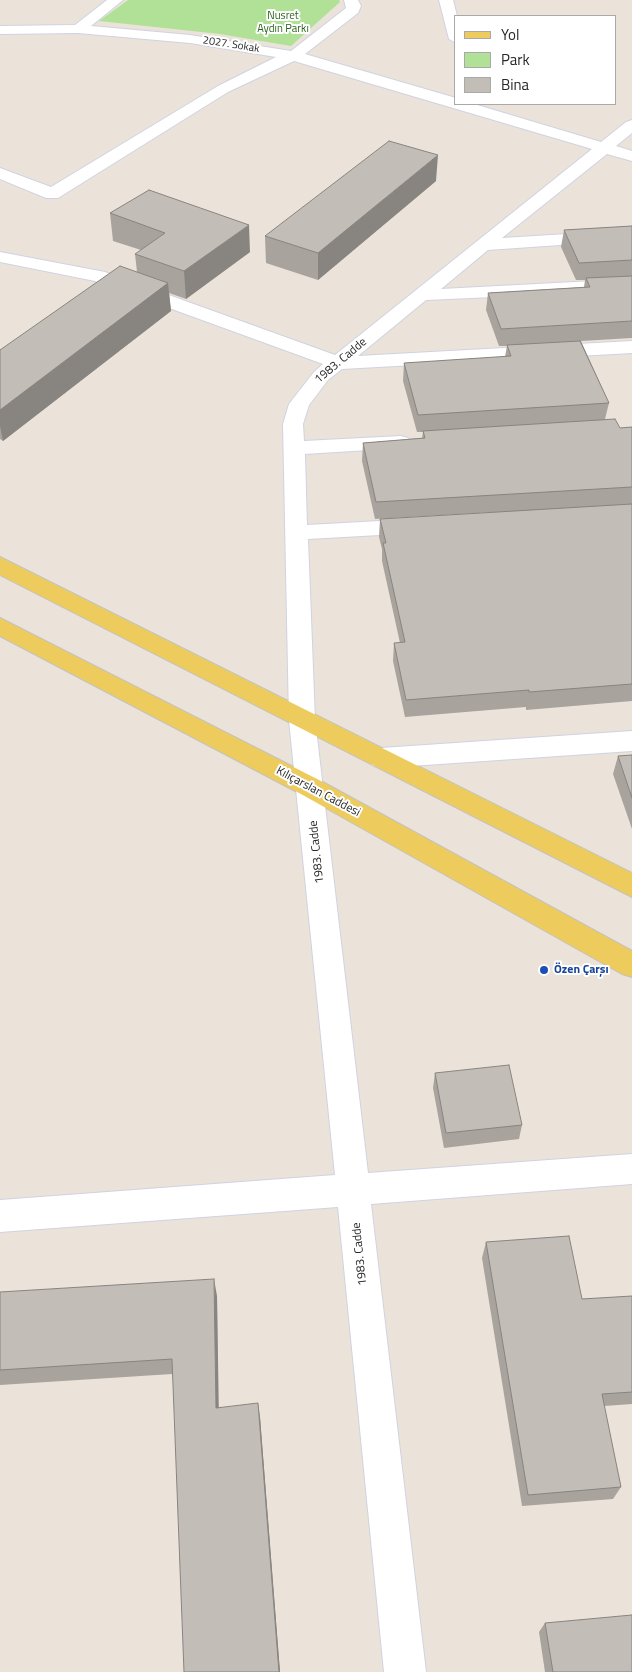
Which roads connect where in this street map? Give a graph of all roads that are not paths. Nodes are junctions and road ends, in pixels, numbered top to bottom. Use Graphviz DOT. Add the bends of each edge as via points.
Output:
graph roads {
  1 [pos="116,0"];
  2 [pos="351,0"];
  3 [pos="446,0"];
  4 [pos="78,29"];
  5 [pos="0,30"];
  6 [pos="454,32"];
  7 [pos="295,55"];
  8 [pos="454,103"];
  9 [pos="461,105"];
  10 [pos="632,125"];
  11 [pos="604,148"];
  12 [pos="632,156"];
  13 [pos="0,173"];
  14 [pos="632,235"];
  15 [pos="484,245"];
  16 [pos="0,257"];
  17 [pos="632,285"];
  18 [pos="422,295"];
  19 [pos="629,353"];
  20 [pos="338,363"];
  21 [pos="423,440"];
  22 [pos="294,448"];
  23 [pos="434,525"];
  24 [pos="296,533"];
  25 [pos="0,565"];
  26 [pos="0,626"];
  27 [pos="302,720"];
  28 [pos="632,741"];
  29 [pos="380,758"];
  30 [pos="310,787"];
  31 [pos="632,886"];
  32 [pos="632,965"];
  33 [pos="632,1169"];
  34 [pos="354,1190"];
  35 [pos="0,1216"];
  36 [pos="405,1672"];
  1 -- 4 [label="street"];
  2 -- 7 [label="street" via="353,10"];
  3 -- 6 [label="street"];
  4 -- 5 [label="street, 2027. Sokak"];
  4 -- 7 [label="street, 2027. Sokak" via="190,39"];
  7 -- 8 [label="street, 2027. Sokak"];
  7 -- 13 [label="street" via="223,89 52,194"];
  9 -- 11 [label="street, 2027. Sokak"];
  10 -- 11 [label="street, 1983. Cadde"];
  11 -- 12 [label="street, 2027. Sokak"];
  11 -- 15 [label="street, 1983. Cadde"];
  14 -- 15 [label="street"];
  15 -- 18 [label="street, 1983. Cadde"];
  16 -- 20 [label="street" via="99,276"];
  17 -- 18 [label="street"];
  18 -- 20 [label="street, 1983. Cadde"];
  19 -- 20 [label="street"];
  20 -- 22 [label="street, 1983. Cadde" via="311,386 299,404 293,424"];
  21 -- 22 [label="street"];
  22 -- 24 [label="street, 1983. Cadde"];
  23 -- 24 [label="street"];
  24 -- 27 [label="street, 1983. Cadde"];
  25 -- 27 [label="main road"];
  26 -- 30 [label="main road, Kılıçarslan Caddesi"];
  27 -- 29 [label="main road"];
  27 -- 30 [label="street, 1983. Cadde"];
  28 -- 29 [label="street"];
  29 -- 31 [label="main road"];
  30 -- 32 [label="main road, Kılıçarslan Caddesi"];
  30 -- 34 [label="street, 1983. Cadde"];
  33 -- 34 [label="street"];
  34 -- 35 [label="street"];
  34 -- 36 [label="street, 1983. Cadde"];
}
